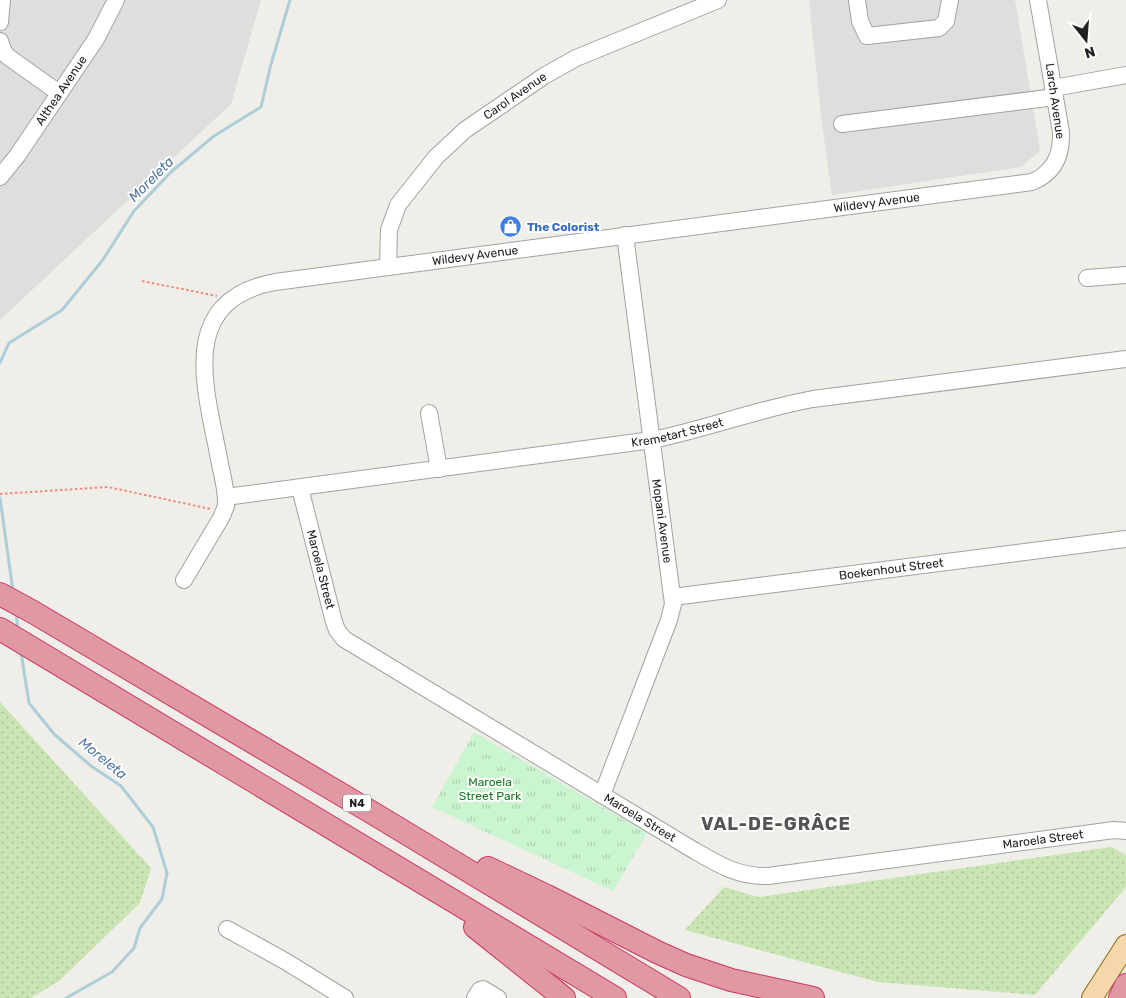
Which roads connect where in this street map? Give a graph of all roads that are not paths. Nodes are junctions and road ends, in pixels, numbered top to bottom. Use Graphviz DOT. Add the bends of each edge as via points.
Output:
graph roads {
  1 [pos="2,0"];
  2 [pos="116,0"];
  3 [pos="718,0"];
  4 [pos="857,0"];
  5 [pos="950,0"];
  6 [pos="1038,0"];
  7 [pos="0,22"];
  8 [pos="0,41"];
  9 [pos="1126,75"];
  10 [pos="59,93"];
  11 [pos="1054,93"];
  12 [pos="842,124"];
  13 [pos="0,177"];
  14 [pos="1024,183"];
  15 [pos="625,235"];
  16 [pos="388,267"];
  17 [pos="1126,275"];
  18 [pos="1087,278"];
  19 [pos="1126,359"];
  20 [pos="428,413"];
  21 [pos="652,440"];
  22 [pos="439,469"];
  23 [pos="300,488"];
  24 [pos="221,504"];
  25 [pos="1121,539"];
  26 [pos="184,580"];
  27 [pos="0,594"];
  28 [pos="673,597"];
  29 [pos="0,629"];
  30 [pos="602,795"];
  31 [pos="376,815"];
  32 [pos="1126,830"];
  33 [pos="405,872"];
  34 [pos="227,929"];
  35 [pos="1126,945"];
  36 [pos="1126,958"];
  37 [pos="1126,972"];
  38 [pos="1126,985"];
  39 [pos="345,998"];
  40 [pos="475,998"];
  41 [pos="498,998"];
  42 [pos="564,998"];
  43 [pos="615,998"];
  44 [pos="679,998"];
  45 [pos="813,998"];
  46 [pos="1094,998"];
  47 [pos="1108,998"];
  48 [pos="1120,998"];
  1 -- 7 [label="street"];
  2 -- 10 [label="street, Althea Avenue" via="102,29"];
  3 -- 16 [label="street, Carol Avenue" via="576,58 465,130 436,157 398,205 389,230"];
  4 -- 5 [label="street" via="860,21 867,36 939,28 946,21"];
  6 -- 11 [label="street, Larch Avenue"];
  8 -- 10 [label="street" via="7,56"];
  9 -- 11 [label="street"];
  10 -- 13 [label="street, Althea Avenue"];
  11 -- 12 [label="street"];
  11 -- 14 [label="street, Larch Avenue" via="1061,140 1059,155 1045,174"];
  14 -- 15 [label="street, Wildevy Avenue"];
  15 -- 16 [label="street, Wildevy Avenue"];
  15 -- 21 [label="street, Mopani Avenue"];
  16 -- 24 [label="street, Wildevy Avenue" via="264,284 244,291 226,304 210,327 204,348"];
  17 -- 18 [label="street"];
  19 -- 21 [label="street, Kremetart Street" via="805,400"];
  20 -- 22 [label="street"];
  21 -- 22 [label="street, Kremetart Street"];
  21 -- 28 [label="street, Mopani Avenue"];
  22 -- 23 [label="street, Kremetart Street"];
  23 -- 24 [label="street, Kremetart Street"];
  23 -- 30 [label="street, Maroela Street" via="331,612 341,637"];
  24 -- 26 [label="street, Wildevy Avenue" via="227,504 225,511"];
  25 -- 28 [label="street, Boekenhout Street"];
  27 -- 31 [label="highway, N4"];
  28 -- 30 [label="street, Mopani Avenue" via="669,620"];
  29 -- 33 [label="highway"];
  30 -- 32 [label="street, Maroela Street" via="718,864 753,876"];
  31 -- 44 [label="highway, N4"];
  31 -- 45 [label="highway" via="674,960 731,980"];
  33 -- 42 [label="highway"];
  33 -- 43 [label="highway"];
  34 -- 39 [label="street"];
  35 -- 46 [label="main road"];
  36 -- 46 [label="main road"];
  37 -- 47 [label="main road"];
  38 -- 48 [label="highway"];
  40 -- 41 [label="street" via="483,989"];
}
